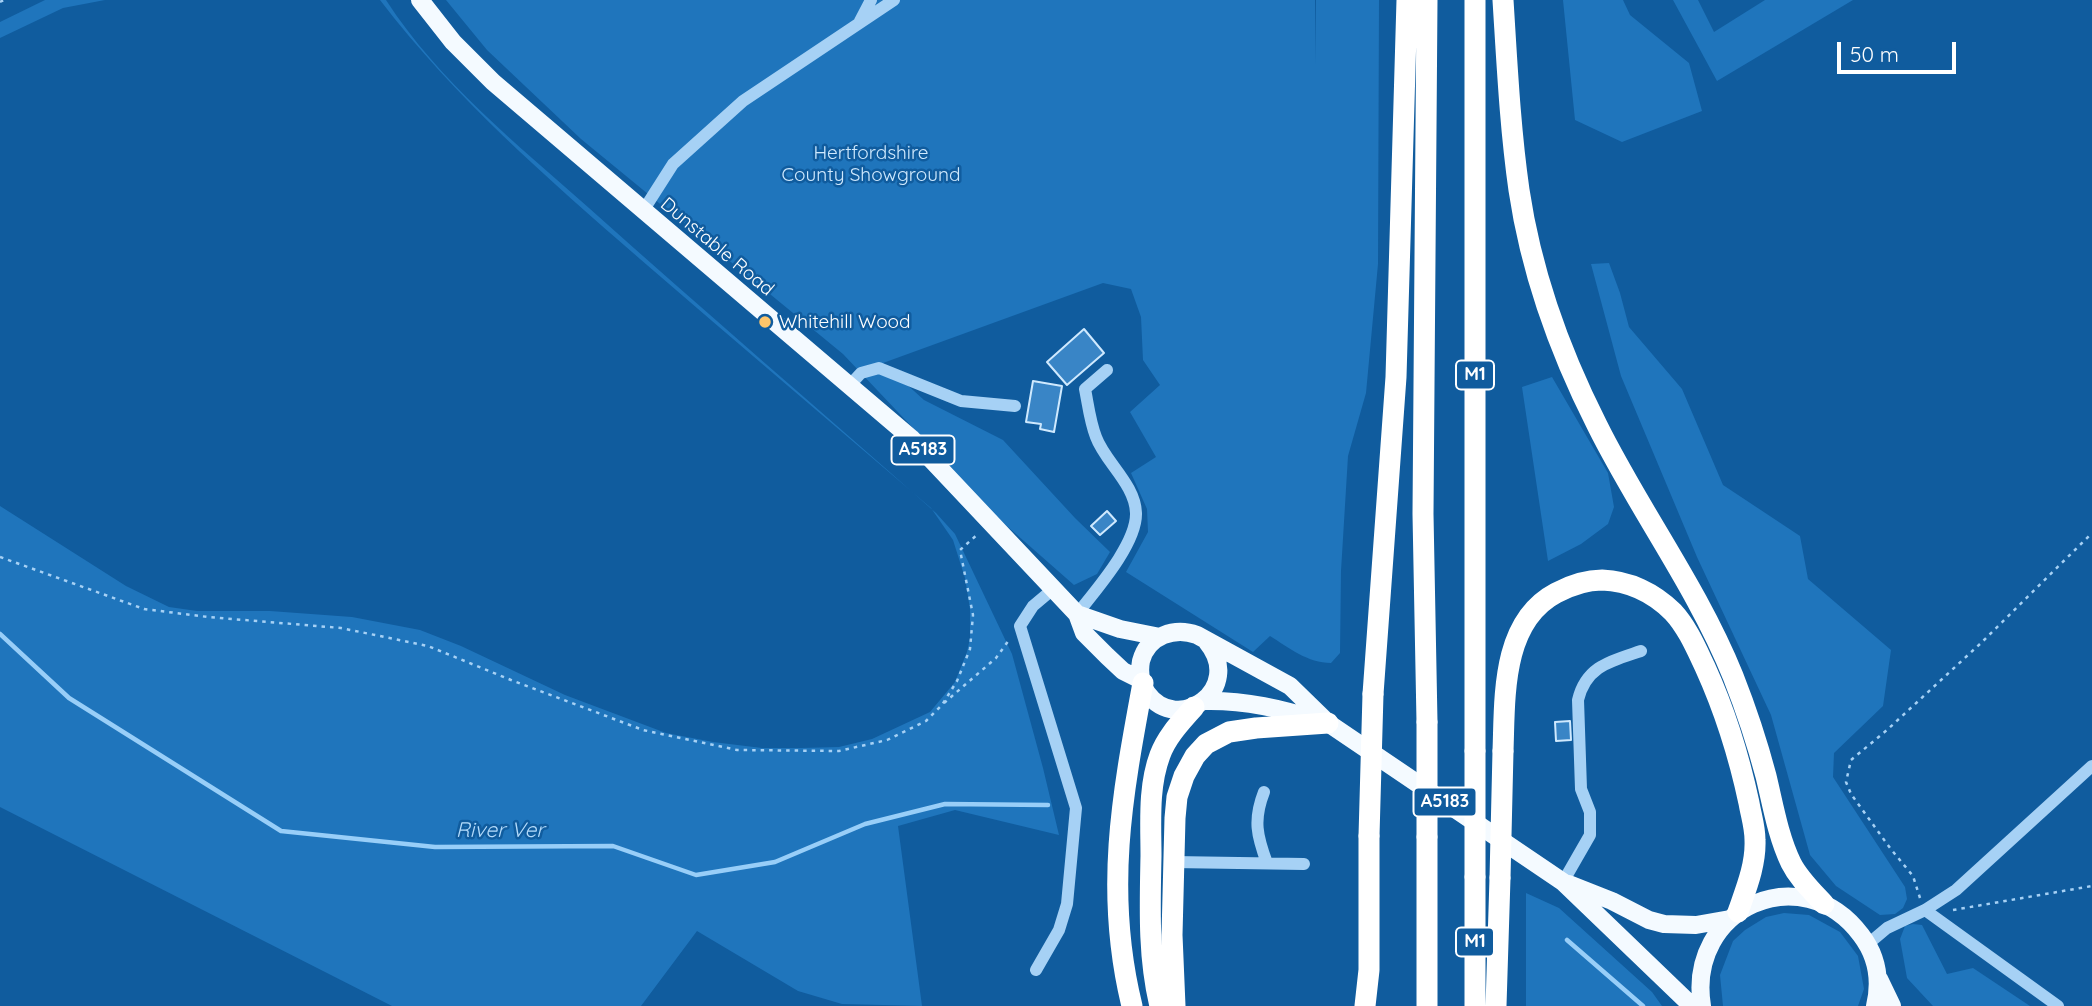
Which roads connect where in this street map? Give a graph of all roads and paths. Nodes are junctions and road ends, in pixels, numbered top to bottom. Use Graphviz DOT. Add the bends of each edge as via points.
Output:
graph roads {
  1 [pos="420,0"];
  2 [pos="871,0"];
  3 [pos="894,0"];
  4 [pos="1407,0"];
  5 [pos="1427,0"];
  6 [pos="1475,0"];
  7 [pos="1503,0"];
  8 [pos="859,22"];
  9 [pos="643,211"];
  10 [pos="1107,370"];
  11 [pos="850,385"];
  12 [pos="1015,406"];
  13 [pos="983,529"];
  14 [pos="2092,533"];
  15 [pos="0,557"];
  16 [pos="1052,590"];
  17 [pos="1077,614"];
  18 [pos="1020,626"];
  19 [pos="1160,637"];
  20 [pos="1207,642"];
  21 [pos="1641,651"];
  22 [pos="1142,682"];
  23 [pos="1199,704"];
  24 [pos="942,705"];
  25 [pos="1328,723"];
  26 [pos="2092,766"];
  27 [pos="1264,792"];
  28 [pos="1173,862"];
  29 [pos="1267,863"];
  30 [pos="1304,864"];
  31 [pos="1563,881"];
  32 [pos="2092,886"];
  33 [pos="1824,904"];
  34 [pos="1924,910"];
  35 [pos="1734,915"];
  36 [pos="1868,944"];
  37 [pos="1036,970"];
  38 [pos="1878,975"];
  39 [pos="1132,1006"];
  40 [pos="1160,1006"];
  41 [pos="1175,1006"];
  42 [pos="1365,1006"];
  43 [pos="1427,1006"];
  44 [pos="1475,1006"];
  45 [pos="1496,1006"];
  46 [pos="1692,1006"];
  47 [pos="1702,1006"];
  48 [pos="1875,1006"];
  49 [pos="1892,1006"];
  50 [pos="2058,1006"];
  1 -- 9 [label="main road, Dunstable Road / A5183" via="493,82"];
  2 -- 8 [label="lane"];
  3 -- 8 [label="lane"];
  4 -- 42 [label="highway, bridge" via="1396,377 1373,694"];
  5 -- 43 [label="highway, M1, bridge" via="1423,514"];
  6 -- 44 [label="highway, M1, bridge"];
  7 -- 33 [label="highway" via="1519,192 1549,313 1597,427 1727,662 1755,737 1791,862"];
  8 -- 9 [label="lane" via="743,101 673,164"];
  9 -- 11 [label="main road, Dunstable Road / A5183"];
  10 -- 17 [label="lane" via="1085,389 1096,438 1132,496 1135,523 1111,570"];
  11 -- 12 [label="lane" via="861,373 879,368 961,401"];
  11 -- 16 [label="main road, Dunstable Road / A5183" via="911,438"];
  13 -- 24 [label="path" via="960,550 973,615 970,649"];
  14 -- 34 [label="path" via="1982,643 1850,760 1846,782 1851,794 1913,876"];
  15 -- 24 [label="path" via="144,608 341,628 428,646 643,730 737,750 839,751 887,740 926,721"];
  16 -- 17 [label="main road, Dunstable Road / A5183"];
  16 -- 18 [label="lane" via="1033,606"];
  17 -- 19 [label="main road, Dunstable Road / A5183"];
  17 -- 22 [label="main road, Dunstable Road / A5183" via="1084,634 1123,671"];
  18 -- 24 [label="path" via="996,658"];
  18 -- 37 [label="lane" via="1076,808 1067,904 1059,930"];
  19 -- 20 [label="main road" via="1183,631"];
  19 -- 22 [label="main road" via="1144,654"];
  20 -- 23 [label="main road" via="1217,657 1219,671 1215,687"];
  20 -- 25 [label="main road, A5183" via="1290,686"];
  21 -- 31 [label="lane" via="1589,675 1581,687 1581,789 1590,812 1590,835"];
  22 -- 23 [label="main road" via="1160,704 1173,709"];
  22 -- 39 [label="highway" via="1121,816 1117,874 1120,939"];
  23 -- 25 [label="main road, A5183" via="1257,704"];
  23 -- 40 [label="highway" via="1169,737 1154,780 1150,921"];
  25 -- 28 [label="highway" via="1241,729 1206,744 1178,791"];
  25 -- 31 [label="main road, A5183"];
  26 -- 34 [label="lane" via="1956,890"];
  27 -- 29 [label="lane" via="1256,824"];
  28 -- 29 [label="lane"];
  28 -- 41 [label="highway"];
  29 -- 30 [label="lane"];
  31 -- 35 [label="main road, A5183" via="1664,924 1696,925"];
  31 -- 46 [label="main road, A5183"];
  32 -- 34 [label="path" via="1953,910"];
  33 -- 35 [label="main road" via="1797,897 1774,898"];
  33 -- 36 [label="main road" via="1852,922"];
  34 -- 36 [label="lane" via="1887,928"];
  34 -- 50 [label="lane"];
  35 -- 45 [label="highway, bridge" via="1751,872 1755,841 1743,774 1699,654 1682,623 1657,598 1631,585 1596,580 1565,588 1542,602 1525,622 1511,656 1505,700"];
  35 -- 47 [label="main road" via="1710,943 1702,967"];
  36 -- 38 [label="main road"];
  38 -- 48 [label="main road"];
  38 -- 49 [label="main road"];
}
